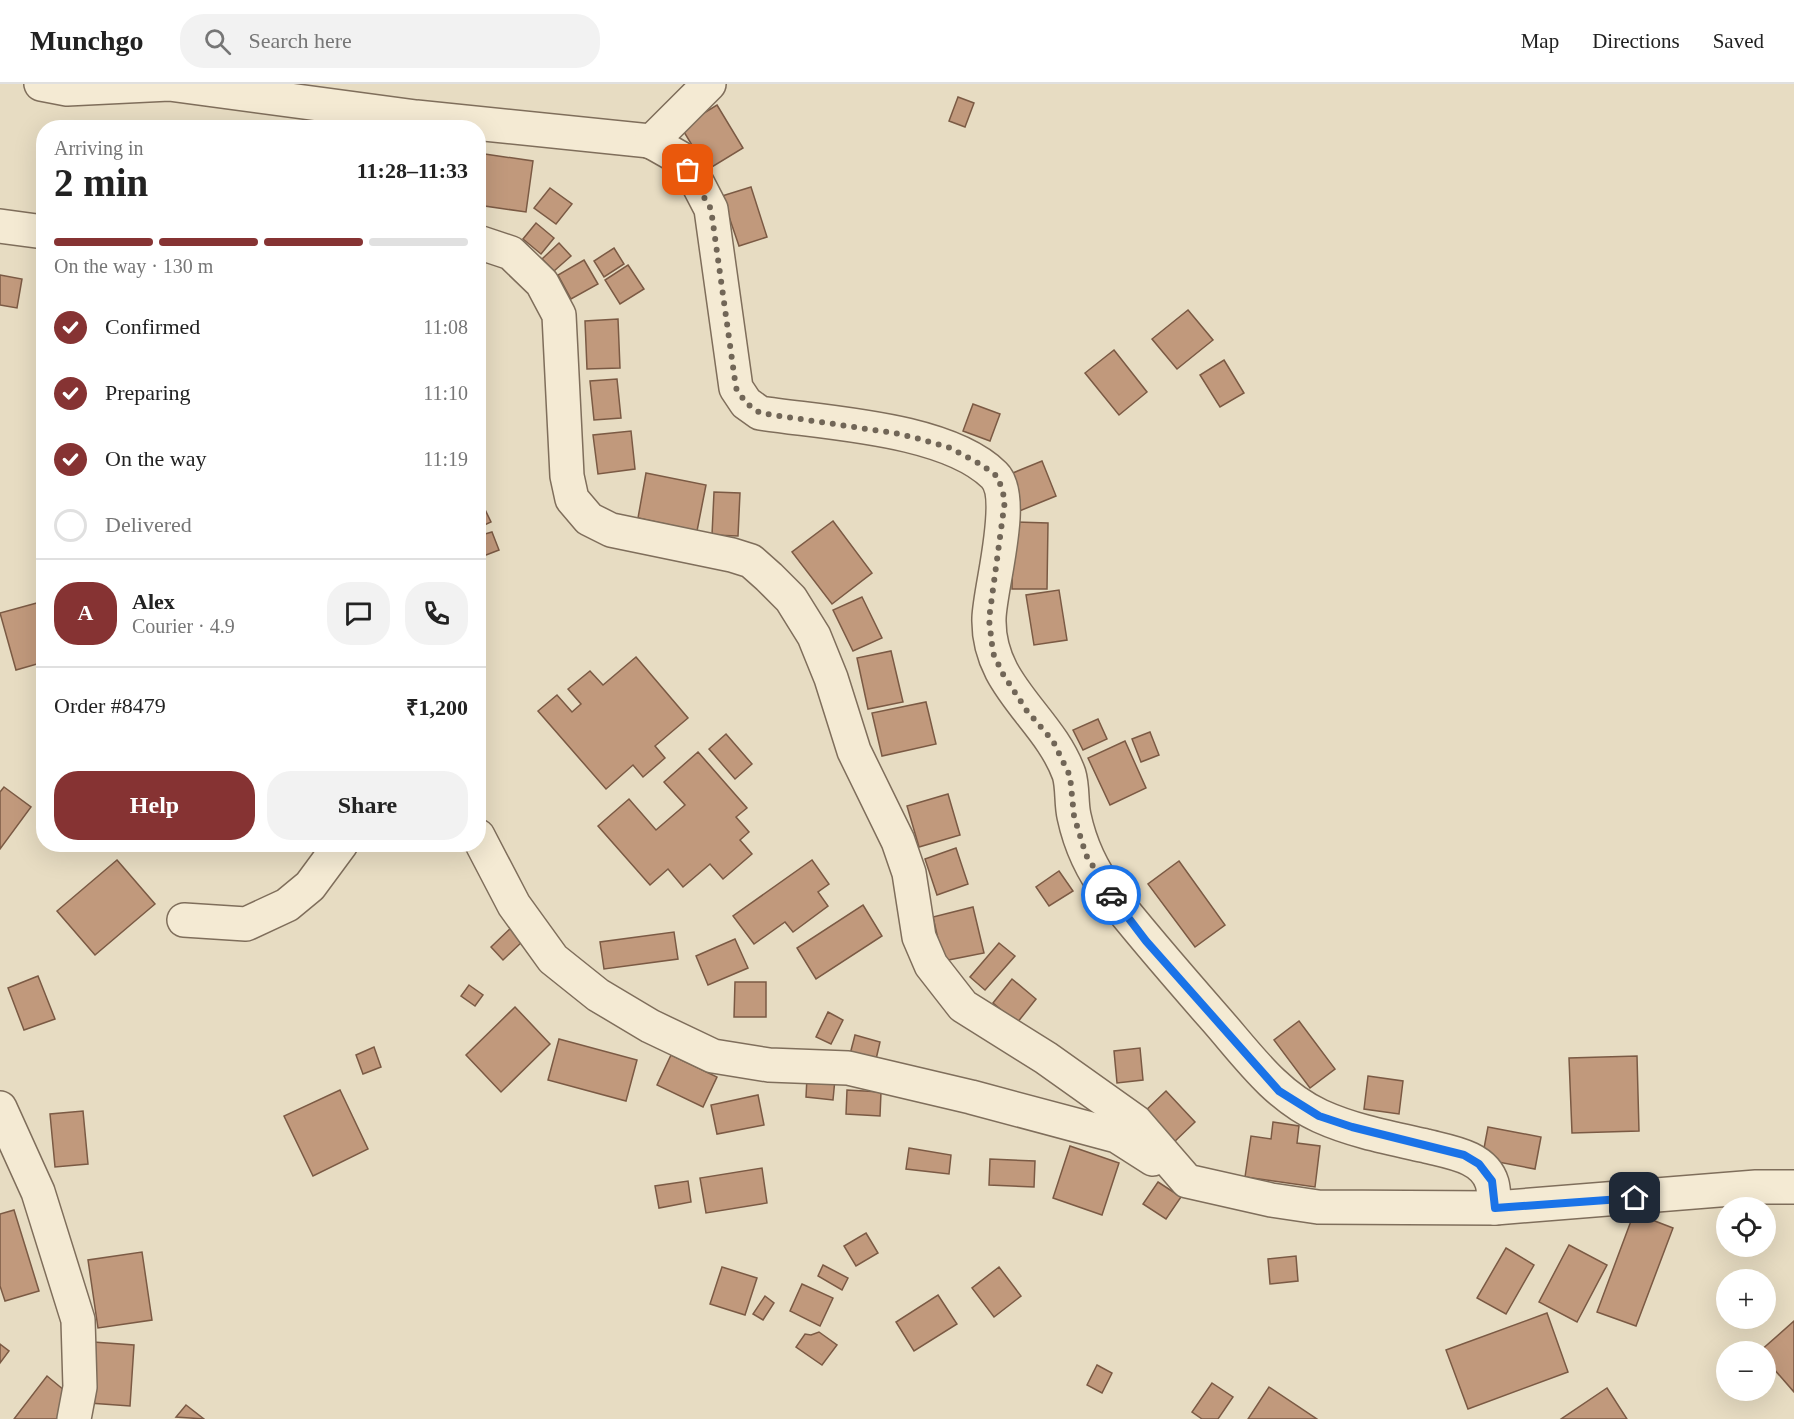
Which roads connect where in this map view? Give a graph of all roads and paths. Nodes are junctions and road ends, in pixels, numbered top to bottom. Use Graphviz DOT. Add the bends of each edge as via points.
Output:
graph roads {
  1 [pos="41,84"];
  2 [pos="709,84"];
  3 [pos="444,120"];
  4 [pos="486,124"];
  5 [pos="651,142"];
  6 [pos="0,226"];
  7 [pos="36,231"];
  8 [pos="486,245"];
  9 [pos="334,852"];
  10 [pos="486,852"];
  11 [pos="184,920"];
  12 [pos="0,1108"];
  13 [pos="1187,1181"];
  14 [pos="1794,1187"];
  15 [pos="1495,1208"];
  16 [pos="74,1419"];
  1 -- 3 [label="street" via="67,88 169,84"];
  2 -- 5 [label="street"];
  4 -- 5 [label="street"];
  5 -- 15 [label="street" via="680,158 711,209 736,388 746,403 760,413 894,433 948,447 998,477 1005,500 989,619 993,653 1027,711 1053,741 1070,776 1074,816 1086,855 1146,941 1279,1091 1319,1116 1464,1155 1479,1164 1492,1181"];
  6 -- 7 [label="street"];
  8 -- 13 [label="street" via="511,253 542,283 559,315 567,476 572,499 589,519 611,530 751,561 791,599 814,636 854,751 898,841 909,873 919,937 931,965 963,1006 1046,1058 1136,1122"];
  9 -- 11 [label="street" via="310,886 287,905 246,924"];
  10 -- 13 [label="street" via="513,905 553,959 598,995 650,1026 713,1056 770,1065 848,1068 961,1094 1117,1136"];
  12 -- 16 [label="street" via="38,1192 78,1320 80,1387"];
  13 -- 15 [label="street" via="1318,1207"];
  14 -- 15 [label="street"];
}
